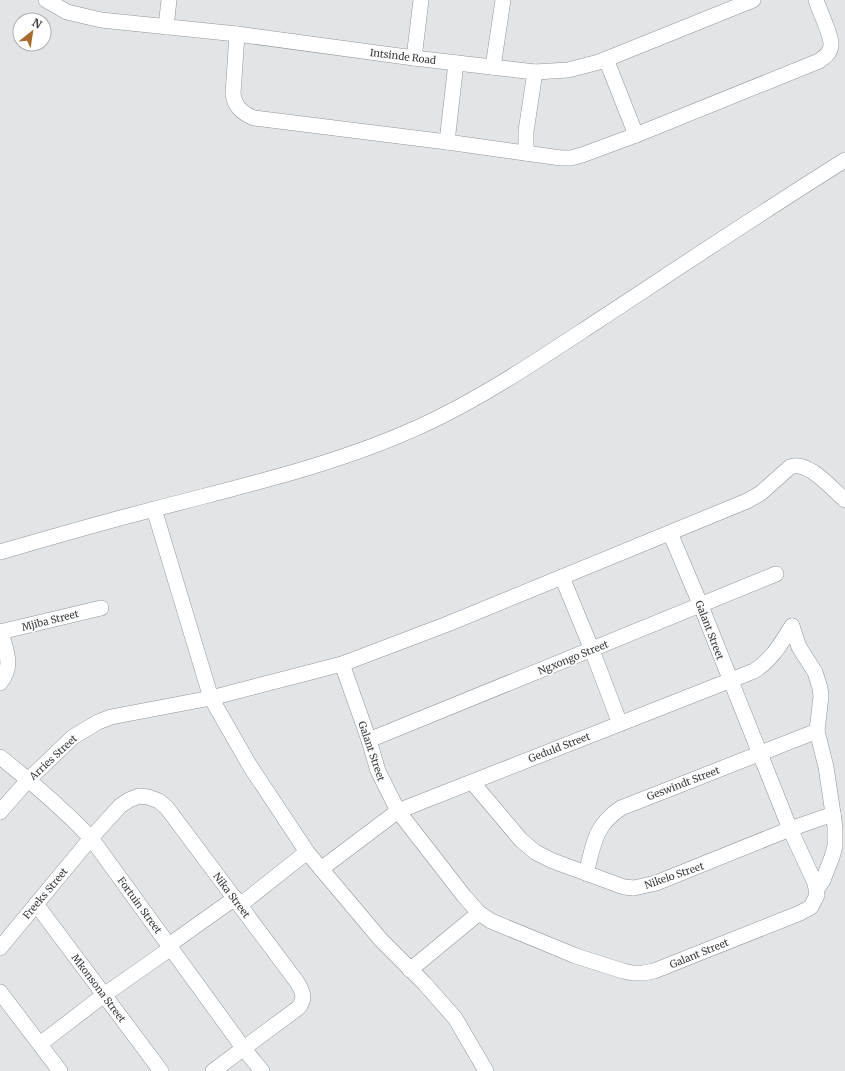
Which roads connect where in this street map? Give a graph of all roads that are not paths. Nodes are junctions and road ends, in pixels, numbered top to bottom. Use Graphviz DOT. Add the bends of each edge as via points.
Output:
graph roads {
  1 [pos="46,0"];
  2 [pos="169,0"];
  3 [pos="421,0"];
  4 [pos="503,0"];
  5 [pos="753,0"];
  6 [pos="816,0"];
  7 [pos="166,27"];
  8 [pos="237,34"];
  9 [pos="414,58"];
  10 [pos="606,59"];
  11 [pos="456,63"];
  12 [pos="493,67"];
  13 [pos="535,72"];
  14 [pos="636,135"];
  15 [pos="447,142"];
  16 [pos="526,154"];
  17 [pos="845,160"];
  18 [pos="845,500"];
  19 [pos="154,509"];
  20 [pos="670,533"];
  21 [pos="0,552"];
  22 [pos="776,574"];
  23 [pos="562,577"];
  24 [pos="701,606"];
  25 [pos="100,608"];
  26 [pos="0,632"];
  27 [pos="592,650"];
  28 [pos="342,664"];
  29 [pos="730,680"];
  30 [pos="0,683"];
  31 [pos="211,698"];
  32 [pos="620,724"];
  33 [pos="817,731"];
  34 [pos="369,740"];
  35 [pos="760,753"];
  36 [pos="0,757"];
  37 [pos="28,780"];
  38 [pos="472,782"];
  39 [pos="398,811"];
  40 [pos="0,812"];
  41 [pos="833,814"];
  42 [pos="790,829"];
  43 [pos="91,838"];
  44 [pos="307,852"];
  45 [pos="321,869"];
  46 [pos="586,873"];
  47 [pos="817,889"];
  48 [pos="237,901"];
  49 [pos="36,904"];
  50 [pos="479,913"];
  51 [pos="170,946"];
  52 [pos="0,948"];
  53 [pos="410,970"];
  54 [pos="0,992"];
  55 [pos="104,995"];
  56 [pos="40,1044"];
  57 [pos="244,1049"];
  58 [pos="60,1071"];
  59 [pos="162,1071"];
  60 [pos="213,1071"];
  61 [pos="262,1071"];
  62 [pos="486,1071"];
  1 -- 7 [label="street, Intsinde Road" via="84,17"];
  2 -- 7 [label="street"];
  3 -- 9 [label="street"];
  4 -- 12 [label="street"];
  5 -- 10 [label="street, Intsinde Road"];
  6 -- 14 [label="street" via="830,38 831,46 825,57"];
  7 -- 8 [label="street, Intsinde Road"];
  8 -- 9 [label="street, Intsinde Road"];
  8 -- 15 [label="street" via="233,94 238,109 245,114 266,120"];
  9 -- 11 [label="street, Intsinde Road"];
  10 -- 13 [label="street, Intsinde Road" via="568,70"];
  10 -- 14 [label="street"];
  11 -- 12 [label="street, Intsinde Road"];
  11 -- 15 [label="street"];
  12 -- 13 [label="street, Intsinde Road"];
  13 -- 16 [label="street" via="528,116"];
  14 -- 16 [label="street" via="570,158"];
  15 -- 16 [label="street"];
  17 -- 19 [label="street" via="540,360 421,426 359,451 264,481"];
  18 -- 20 [label="street" via="808,468 795,465 747,501"];
  19 -- 21 [label="street"];
  19 -- 31 [label="street"];
  20 -- 23 [label="street"];
  20 -- 24 [label="street, Galant Street"];
  22 -- 24 [label="street, Ngxongo Street"];
  23 -- 27 [label="street"];
  23 -- 28 [label="street"];
  24 -- 27 [label="street, Ngxongo Street"];
  24 -- 29 [label="street, Galant Street"];
  25 -- 26 [label="street, Mjiba Street"];
  26 -- 30 [label="street" via="8,658 7,674"];
  27 -- 32 [label="street"];
  27 -- 34 [label="street, Ngxongo Street"];
  28 -- 31 [label="street"];
  28 -- 34 [label="street, Galant Street"];
  29 -- 32 [label="street, Geduld Street"];
  29 -- 33 [label="street, Geduld Street" via="762,666 776,652 792,626 799,647 815,672 820,688"];
  29 -- 35 [label="street, Galant Street"];
  31 -- 37 [label="street, Arries Street" via="111,717 98,722 72,737"];
  31 -- 44 [label="street" via="250,766"];
  32 -- 38 [label="street, Geduld Street"];
  33 -- 35 [label="street, Geswindt Street"];
  33 -- 41 [label="street" via="826,767"];
  34 -- 39 [label="street, Galant Street" via="378,771"];
  35 -- 42 [label="street, Galant Street"];
  35 -- 46 [label="street, Geswindt Street" via="631,803 612,814 596,837"];
  36 -- 37 [label="street, Fortuin Street"];
  37 -- 40 [label="street, Arries Street"];
  37 -- 43 [label="street, Fortuin Street"];
  38 -- 39 [label="street, Geduld Street"];
  38 -- 46 [label="street, Nikelo Street" via="521,840 535,852"];
  39 -- 45 [label="street, Geduld Street"];
  39 -- 50 [label="street, Galant Street"];
  41 -- 42 [label="street, Nikelo Street"];
  41 -- 47 [label="street" via="835,838 832,857"];
  42 -- 46 [label="street, Nikelo Street" via="694,869 644,886 624,887"];
  42 -- 47 [label="street, Galant Street"];
  43 -- 48 [label="street, Nika Street" via="120,806 129,800 139,796 159,801 167,808"];
  43 -- 49 [label="street, Freeks Street"];
  43 -- 51 [label="street, Fortuin Street"];
  44 -- 45 [label="street"];
  44 -- 48 [label="street"];
  45 -- 53 [label="street"];
  47 -- 50 [label="street, Galant Street" via="817,895 806,911 643,974 633,974 576,956"];
  48 -- 51 [label="street"];
  48 -- 57 [label="street, Nika Street" via="302,989 304,999 298,1008"];
  49 -- 52 [label="street, Freeks Street"];
  49 -- 55 [label="street, Mkonsona Street"];
  50 -- 53 [label="street"];
  51 -- 55 [label="street"];
  51 -- 57 [label="street, Fortuin Street"];
  53 -- 62 [label="street" via="455,1018"];
  54 -- 56 [label="street"];
  55 -- 56 [label="street"];
  55 -- 59 [label="street, Mkonsona Street"];
  56 -- 58 [label="street"];
  57 -- 60 [label="street"];
  57 -- 61 [label="street, Fortuin Street"];
}
